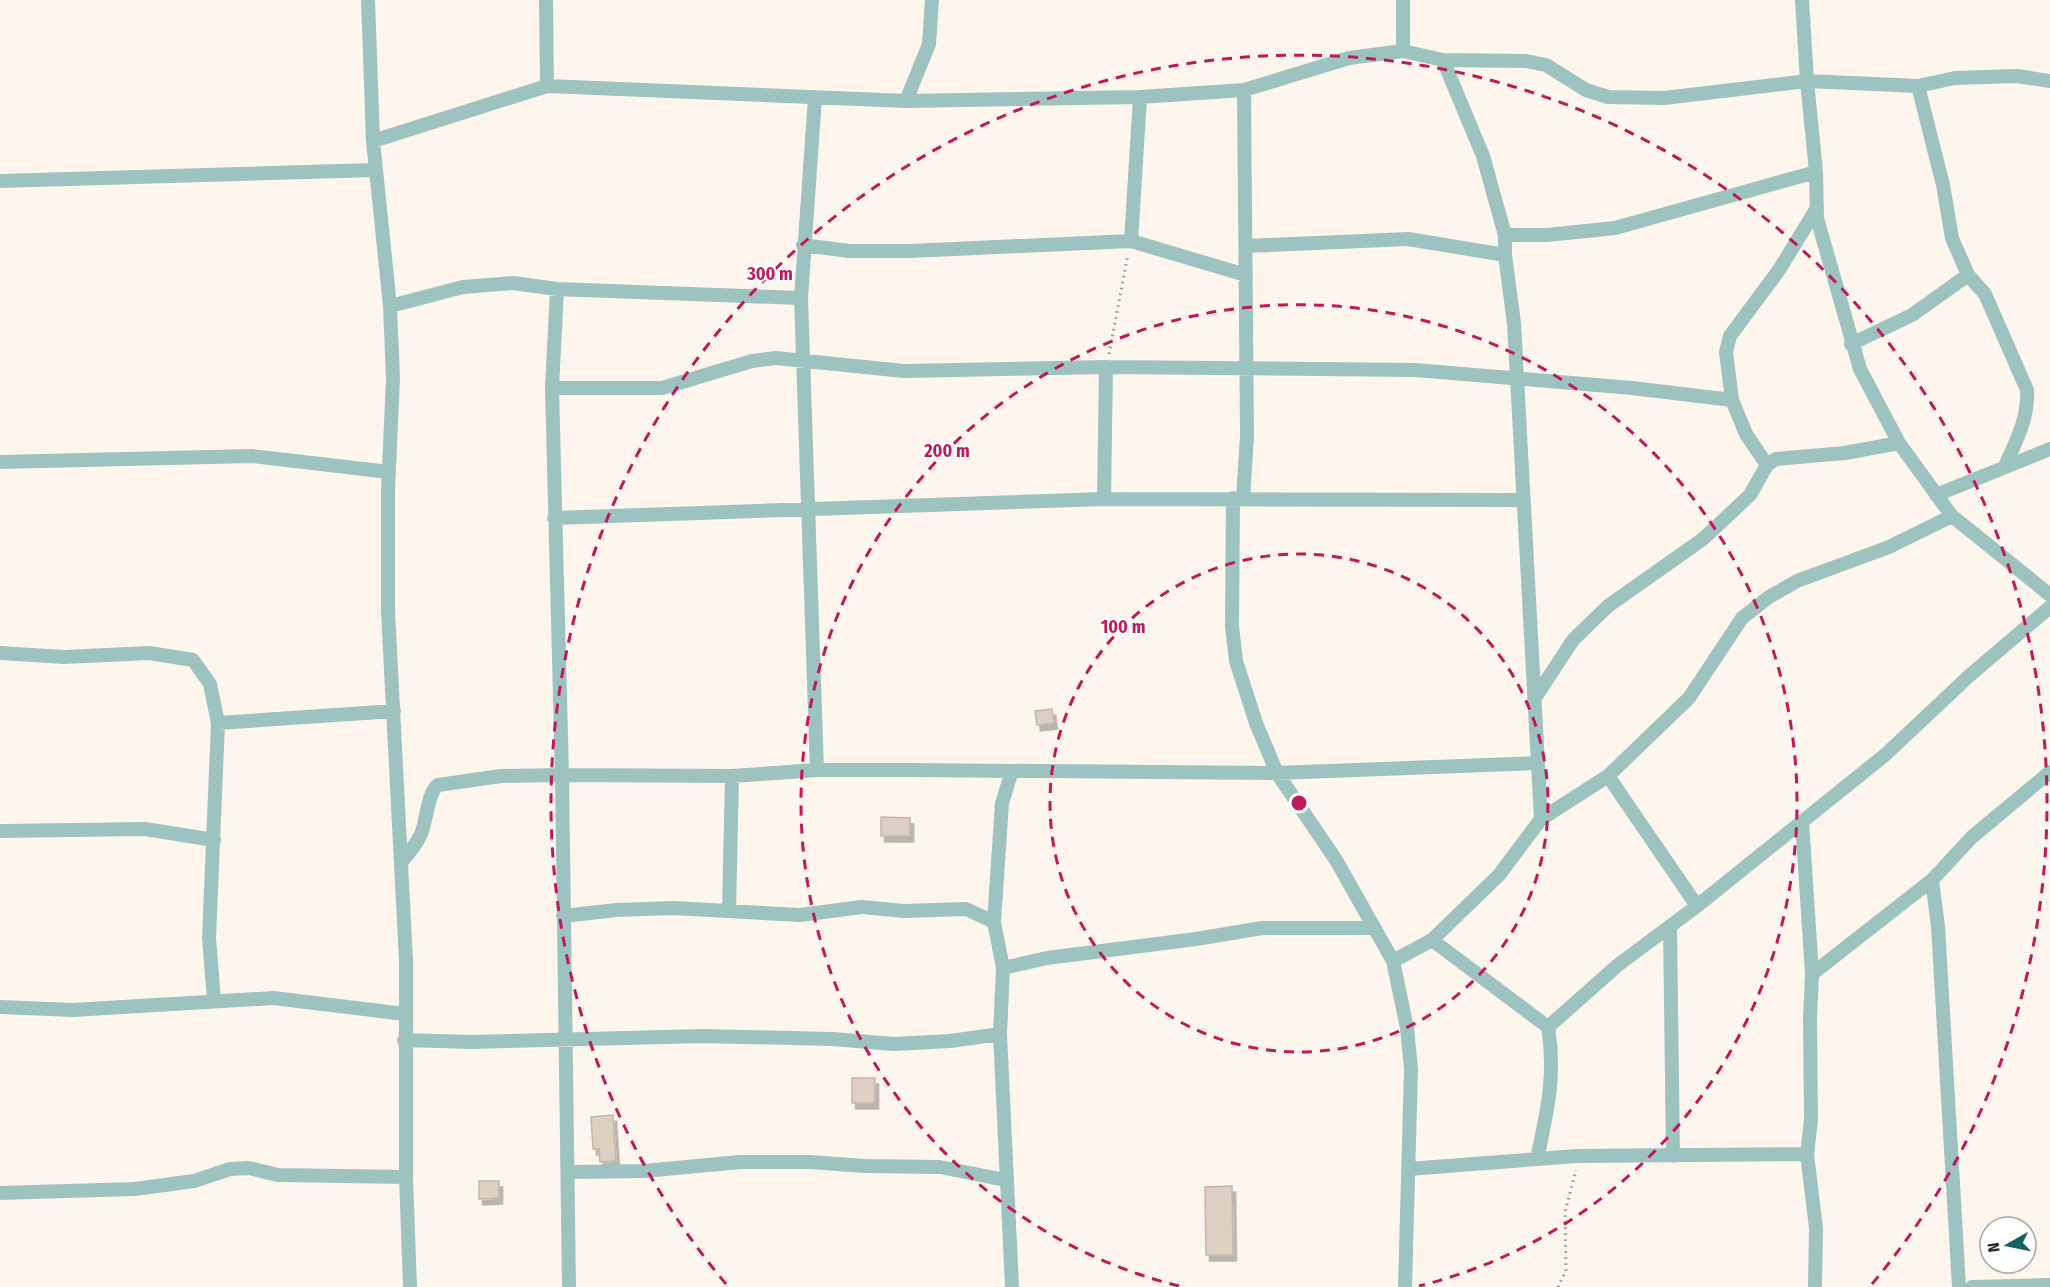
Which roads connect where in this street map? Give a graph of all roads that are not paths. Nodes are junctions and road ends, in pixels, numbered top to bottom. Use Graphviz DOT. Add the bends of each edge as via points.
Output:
graph roads {
  1 [pos="368,0"];
  2 [pos="546,0"];
  3 [pos="932,0"];
  4 [pos="1403,0"];
  5 [pos="1802,0"];
  6 [pos="1403,51"];
  7 [pos="1443,60"];
  8 [pos="1807,81"];
  9 [pos="2050,81"];
  10 [pos="547,86"];
  11 [pos="1918,86"];
  12 [pos="1244,90"];
  13 [pos="815,97"];
  14 [pos="1140,97"];
  15 [pos="906,101"];
  16 [pos="373,141"];
  17 [pos="375,170"];
  18 [pos="1816,172"];
  19 [pos="0,181"];
  20 [pos="1817,208"];
  21 [pos="1505,235"];
  22 [pos="1131,241"];
  23 [pos="803,245"];
  24 [pos="1246,246"];
  25 [pos="1504,255"];
  26 [pos="1968,274"];
  27 [pos="1246,275"];
  28 [pos="558,289"];
  29 [pos="801,298"];
  30 [pos="390,306"];
  31 [pos="1851,344"];
  32 [pos="805,363"];
  33 [pos="1106,367"];
  34 [pos="1246,370"];
  35 [pos="1516,379"];
  36 [pos="552,388"];
  37 [pos="1732,400"];
  38 [pos="1899,443"];
  39 [pos="2050,448"];
  40 [pos="0,462"];
  41 [pos="1767,465"];
  42 [pos="2005,466"];
  43 [pos="389,472"];
  44 [pos="1936,495"];
  45 [pos="1104,499"];
  46 [pos="1238,499"];
  47 [pos="1524,500"];
  48 [pos="808,509"];
  49 [pos="1952,516"];
  50 [pos="554,518"];
  51 [pos="2050,596"];
  52 [pos="2050,607"];
  53 [pos="0,652"];
  54 [pos="1535,698"];
  55 [pos="394,711"];
  56 [pos="218,723"];
  57 [pos="1538,763"];
  58 [pos="817,770"];
  59 [pos="1012,771"];
  60 [pos="2050,772"];
  61 [pos="1277,773"];
  62 [pos="562,775"];
  63 [pos="732,776"];
  64 [pos="1608,776"];
  65 [pos="1541,819"];
  66 [pos="1802,821"];
  67 [pos="0,831"];
  68 [pos="214,840"];
  69 [pos="402,861"];
  70 [pos="1932,880"];
  71 [pos="1697,906"];
  72 [pos="729,910"];
  73 [pos="563,916"];
  74 [pos="994,922"];
  75 [pos="1671,926"];
  76 [pos="1373,928"];
  77 [pos="1432,940"];
  78 [pos="1393,961"];
  79 [pos="1003,968"];
  80 [pos="1812,974"];
  81 [pos="214,1000"];
  82 [pos="0,1008"];
  83 [pos="405,1014"];
  84 [pos="1548,1027"];
  85 [pos="1000,1034"];
  86 [pos="404,1040"];
  87 [pos="564,1040"];
  88 [pos="1808,1154"];
  89 [pos="1673,1156"];
  90 [pos="1537,1159"];
  91 [pos="1408,1169"];
  92 [pos="569,1172"];
  93 [pos="406,1177"];
  94 [pos="1005,1180"];
  95 [pos="0,1193"];
  96 [pos="2050,1285"];
  97 [pos="410,1287"];
  98 [pos="569,1287"];
  99 [pos="1012,1287"];
  100 [pos="1405,1287"];
  101 [pos="1815,1287"];
  102 [pos="1959,1287"];
  103 [pos="1972,1287"];
  1 -- 16 [label="street"];
  2 -- 10 [label="street"];
  3 -- 15 [label="street" via="928,44"];
  4 -- 6 [label="street"];
  5 -- 8 [label="street"];
  6 -- 7 [label="street"];
  6 -- 12 [label="street" via="1349,57"];
  7 -- 8 [label="street" via="1526,61 1546,65 1586,90 1608,97 1664,98"];
  7 -- 21 [label="street" via="1483,156"];
  8 -- 11 [label="street"];
  8 -- 18 [label="street"];
  9 -- 11 [label="street" via="1996,76 1955,78"];
  10 -- 13 [label="street"];
  10 -- 16 [label="street"];
  11 -- 26 [label="street" via="1952,238"];
  12 -- 14 [label="street"];
  12 -- 24 [label="street"];
  13 -- 15 [label="street"];
  13 -- 23 [label="street"];
  14 -- 15 [label="street"];
  14 -- 22 [label="street"];
  16 -- 17 [label="street"];
  17 -- 19 [label="street"];
  17 -- 30 [label="street"];
  18 -- 20 [label="street"];
  18 -- 21 [label="street" via="1615,228"];
  20 -- 31 [label="street"];
  20 -- 37 [label="street" via="1779,270 1730,336 1726,352"];
  21 -- 25 [label="street"];
  22 -- 23 [label="street" via="849,251"];
  22 -- 27 [label="street"];
  23 -- 29 [label="street"];
  24 -- 25 [label="street" via="1408,239"];
  24 -- 27 [label="street"];
  25 -- 35 [label="street" via="1514,323"];
  26 -- 31 [label="street" via="1912,315"];
  26 -- 42 [label="street" via="1985,294 2027,390 2025,416"];
  27 -- 34 [label="street"];
  28 -- 29 [label="street"];
  28 -- 30 [label="street" via="513,283 463,287"];
  28 -- 36 [label="street"];
  29 -- 32 [label="street"];
  30 -- 43 [label="street" via="393,378"];
  31 -- 38 [label="street" via="1883,417"];
  32 -- 33 [label="street" via="904,371"];
  32 -- 36 [label="street" via="776,358 752,361 662,388"];
  32 -- 48 [label="street"];
  33 -- 34 [label="street"];
  33 -- 45 [label="street"];
  34 -- 35 [label="street" via="1415,370"];
  34 -- 46 [label="street" via="1247,436"];
  35 -- 37 [label="street"];
  35 -- 47 [label="street"];
  36 -- 50 [label="street"];
  37 -- 41 [label="street" via="1746,434"];
  38 -- 41 [label="street" via="1776,459"];
  38 -- 44 [label="street"];
  39 -- 42 [label="street"];
  40 -- 43 [label="street" via="252,456"];
  41 -- 54 [label="street" via="1750,495 1703,539 1608,606 1573,640"];
  42 -- 44 [label="street"];
  43 -- 55 [label="street" via="388,611"];
  44 -- 49 [label="street"];
  45 -- 46 [label="street"];
  45 -- 48 [label="street"];
  46 -- 47 [label="street"];
  46 -- 61 [label="street" via="1232,626 1236,661"];
  47 -- 54 [label="street"];
  48 -- 50 [label="street"];
  48 -- 58 [label="street"];
  49 -- 51 [label="street"];
  49 -- 64 [label="street" via="1889,547 1797,581 1769,597 1742,618 1689,698"];
  50 -- 62 [label="street"];
  52 -- 66 [label="street" via="1885,755"];
  53 -- 56 [label="street" via="64,657 149,653 193,660 210,684"];
  54 -- 57 [label="street"];
  55 -- 56 [label="street"];
  55 -- 69 [label="street"];
  56 -- 68 [label="street"];
  57 -- 61 [label="street"];
  57 -- 65 [label="street"];
  58 -- 59 [label="street"];
  58 -- 63 [label="street"];
  59 -- 61 [label="street"];
  59 -- 74 [label="street" via="1002,803"];
  60 -- 70 [label="street" via="1972,837"];
  61 -- 76 [label="street" via="1336,860"];
  62 -- 63 [label="street"];
  62 -- 69 [label="street" via="501,776 438,785 432,791 415,848"];
  62 -- 73 [label="street"];
  63 -- 72 [label="street"];
  64 -- 65 [label="street"];
  64 -- 71 [label="street"];
  65 -- 77 [label="street" via="1499,875"];
  66 -- 71 [label="street"];
  66 -- 80 [label="street"];
  67 -- 68 [label="street" via="145,829"];
  68 -- 81 [label="street" via="209,938"];
  69 -- 83 [label="street"];
  70 -- 80 [label="street"];
  70 -- 102 [label="street"];
  71 -- 75 [label="street"];
  72 -- 73 [label="street" via="617,910"];
  72 -- 74 [label="street" via="800,915 862,908 966,909"];
  73 -- 87 [label="street"];
  74 -- 79 [label="street"];
  75 -- 84 [label="street" via="1617,965"];
  75 -- 89 [label="street"];
  76 -- 78 [label="street"];
  76 -- 79 [label="street" via="1262,927"];
  77 -- 78 [label="street"];
  77 -- 84 [label="street"];
  78 -- 91 [label="street" via="1411,1069"];
  79 -- 85 [label="street"];
  80 -- 88 [label="street"];
  81 -- 82 [label="street" via="74,1010"];
  81 -- 83 [label="street" via="273,998"];
  83 -- 86 [label="street"];
  84 -- 90 [label="street" via="1553,1058 1550,1100"];
  85 -- 87 [label="street" via="894,1044 703,1036"];
  85 -- 94 [label="street"];
  86 -- 87 [label="street"];
  86 -- 93 [label="street"];
  87 -- 92 [label="street"];
  88 -- 89 [label="street"];
  88 -- 101 [label="street" via="1816,1228"];
  89 -- 90 [label="street"];
  90 -- 91 [label="street"];
  91 -- 100 [label="street"];
  92 -- 94 [label="street" via="810,1162 940,1167"];
  92 -- 98 [label="street"];
  93 -- 95 [label="street" via="278,1175 249,1168 135,1189"];
  93 -- 97 [label="street"];
  94 -- 99 [label="street"];
  96 -- 103 [label="street"];
}
